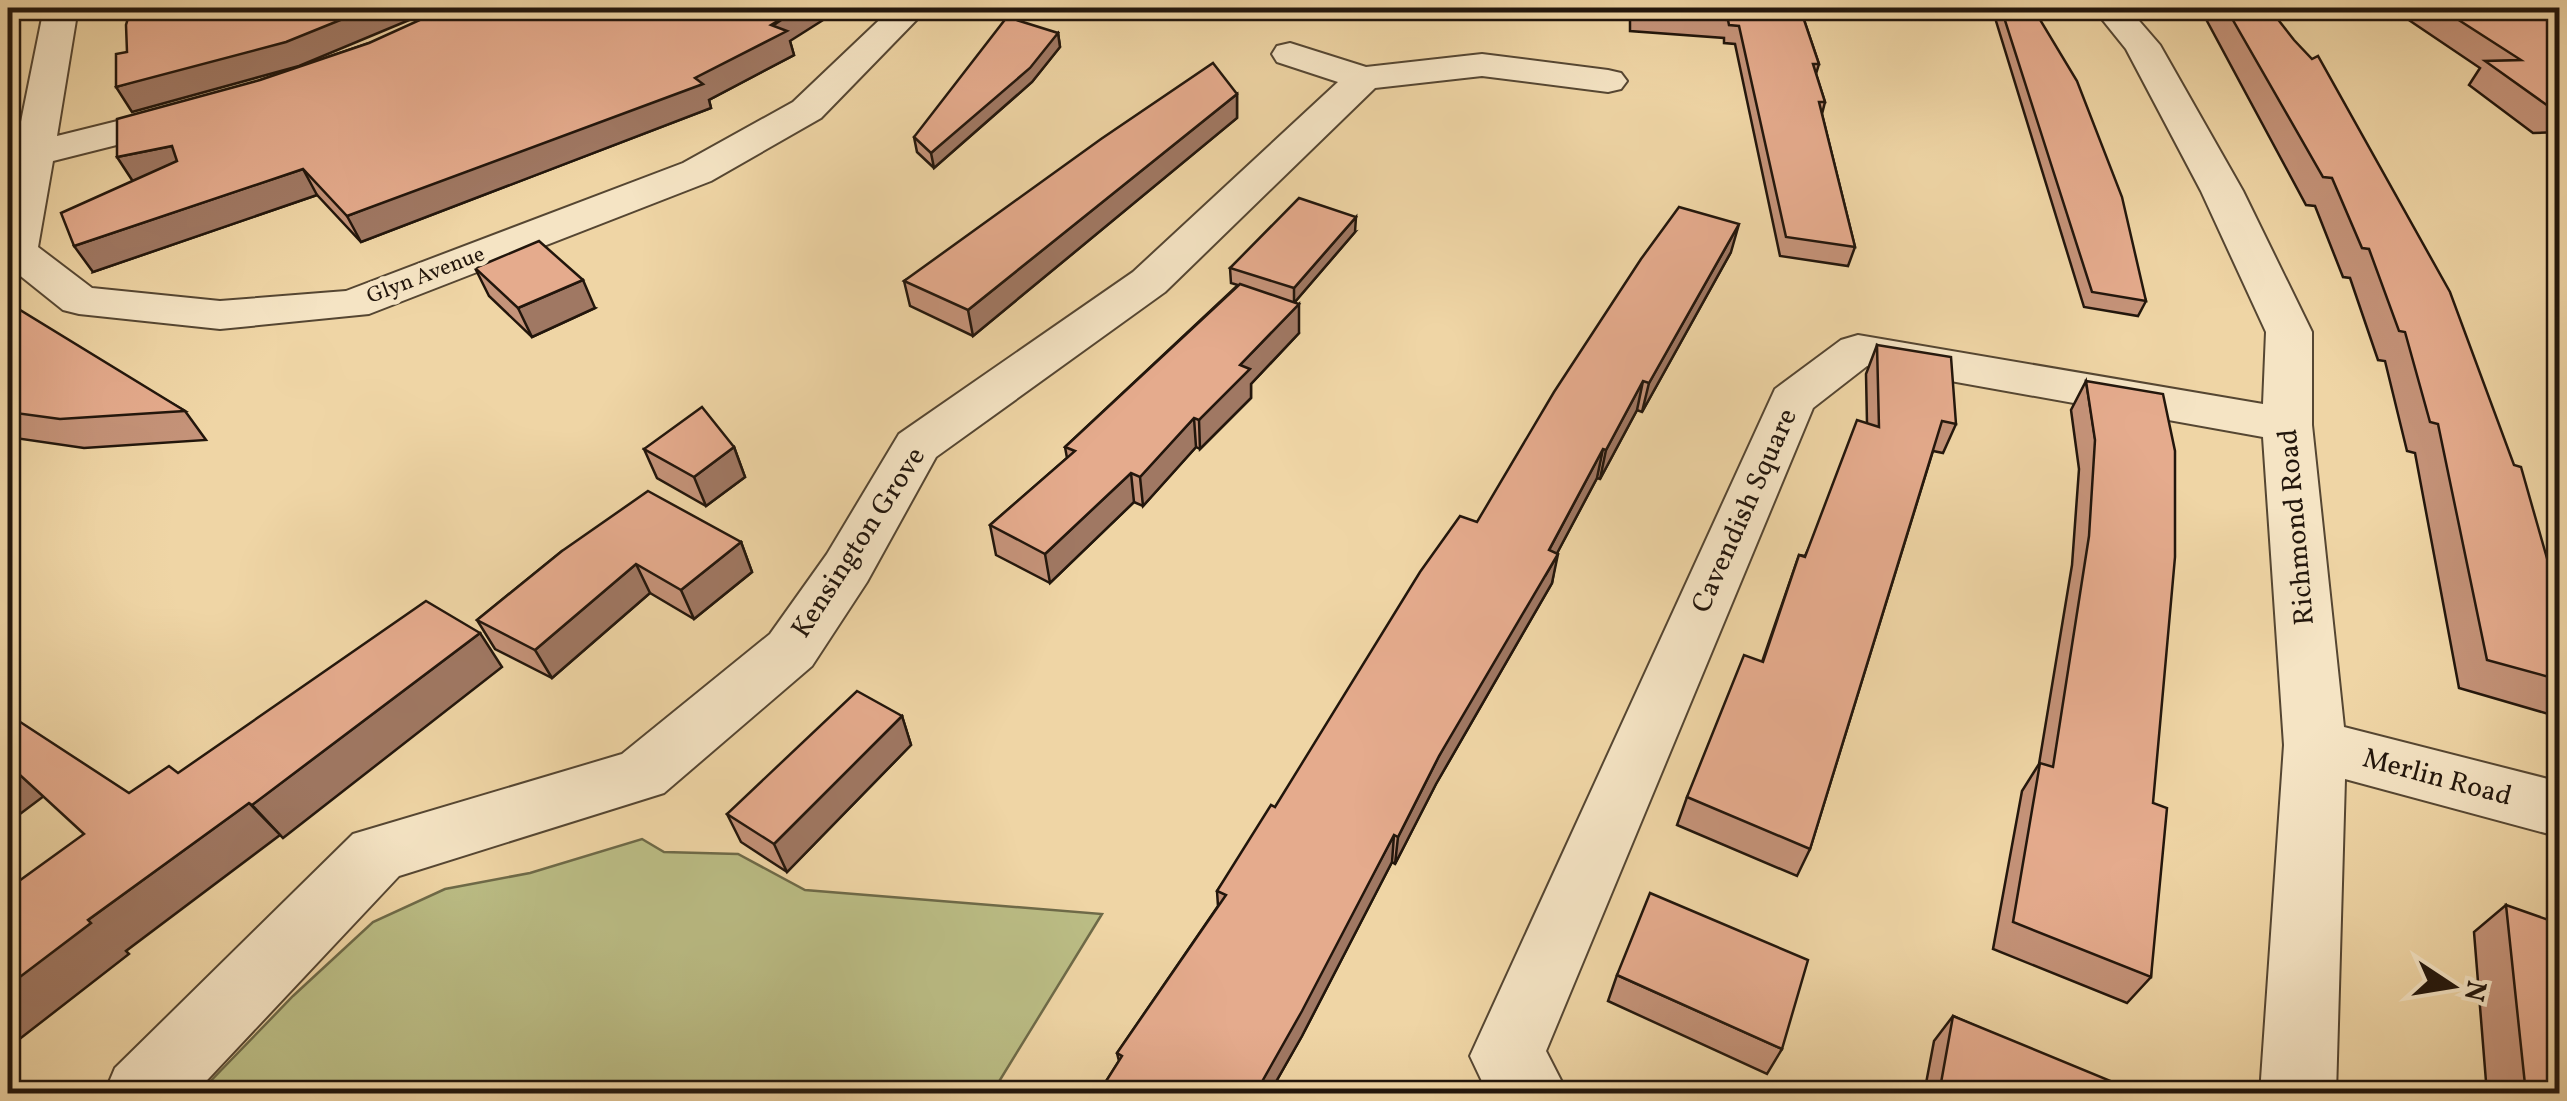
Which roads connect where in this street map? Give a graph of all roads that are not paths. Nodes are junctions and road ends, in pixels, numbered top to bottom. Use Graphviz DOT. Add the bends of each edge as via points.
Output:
graph roads {
  1 [pos="61,8"];
  2 [pos="911,8"];
  3 [pos="2110,8"];
  4 [pos="1290,54"];
  5 [pos="1364,78"];
  6 [pos="1611,83"];
  7 [pos="218,108"];
  8 [pos="33,154"];
  9 [pos="2287,425"];
  10 [pos="2315,745"];
  11 [pos="2560,810"];
  12 [pos="142,1094"];
  13 [pos="1530,1094"];
  14 [pos="2298,1094"];
  1 -- 8 [label="street, Glyn Avenue"];
  2 -- 8 [label="street, Glyn Avenue" via="807,110 697,172 353,304 220,315 79,300 16,251"];
  3 -- 9 [label="street, Richmond Road" via="2142,45 2222,190 2289,332"];
  4 -- 5 [label="street"];
  5 -- 6 [label="street" via="1482,66"];
  5 -- 12 [label="street, Kensington Grove" via="1149,282 917,446 847,568 790,650 642,774 376,854"];
  7 -- 8 [label="street"];
  9 -- 10 [label="street, Richmond Road"];
  9 -- 13 [label="street, Cavendish Square" via="1858,350 1792,400 1508,1056"];
  10 -- 11 [label="street, Merlin Road"];
  10 -- 14 [label="street, Richmond Road"];
}
